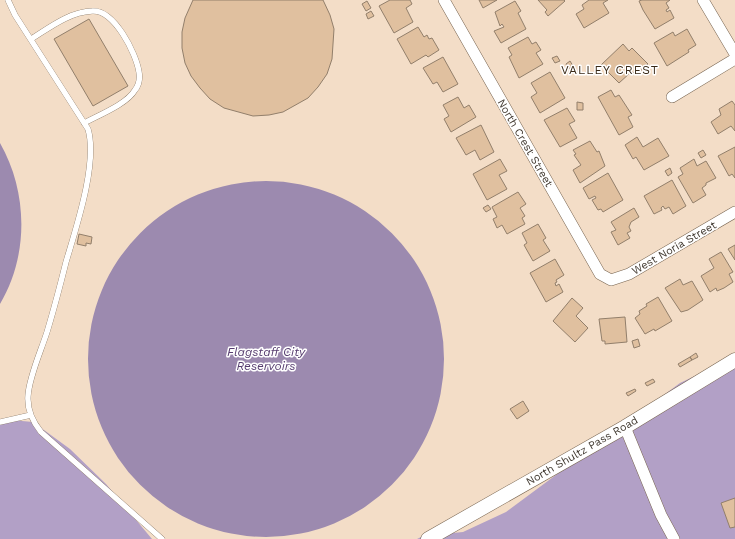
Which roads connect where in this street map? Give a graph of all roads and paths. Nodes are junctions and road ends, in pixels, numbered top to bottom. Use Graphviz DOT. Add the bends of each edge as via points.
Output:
graph roads {
  1 [pos="8,0"];
  2 [pos="444,0"];
  3 [pos="703,0"];
  4 [pos="30,39"];
  5 [pos="735,54"];
  6 [pos="735,59"];
  7 [pos="672,97"];
  8 [pos="84,123"];
  9 [pos="735,212"];
  10 [pos="612,280"];
  11 [pos="735,360"];
  12 [pos="31,415"];
  13 [pos="0,422"];
  14 [pos="625,427"];
  15 [pos="162,539"];
  16 [pos="428,539"];
  17 [pos="674,539"];
  1 -- 4 [label="lane"];
  2 -- 10 [label="street, North Crest Street" via="587,253 600,274"];
  3 -- 5 [label="street"];
  4 -- 8 [label="lane"];
  4 -- 8 [label="lane" via="70,16 93,10 102,12 117,25 134,55 139,82 128,99"];
  6 -- 7 [label="street"];
  8 -- 12 [label="lane" via="91,139 90,165 56,302 30,383 28,396"];
  9 -- 10 [label="street, West Noria Street" via="629,274"];
  11 -- 14 [label="street, North Shultz Pass Road"];
  12 -- 13 [label="lane"];
  12 -- 15 [label="lane" via="41,432"];
  14 -- 16 [label="street, North Shultz Pass Road"];
  14 -- 17 [label="street" via="661,515"];
}
